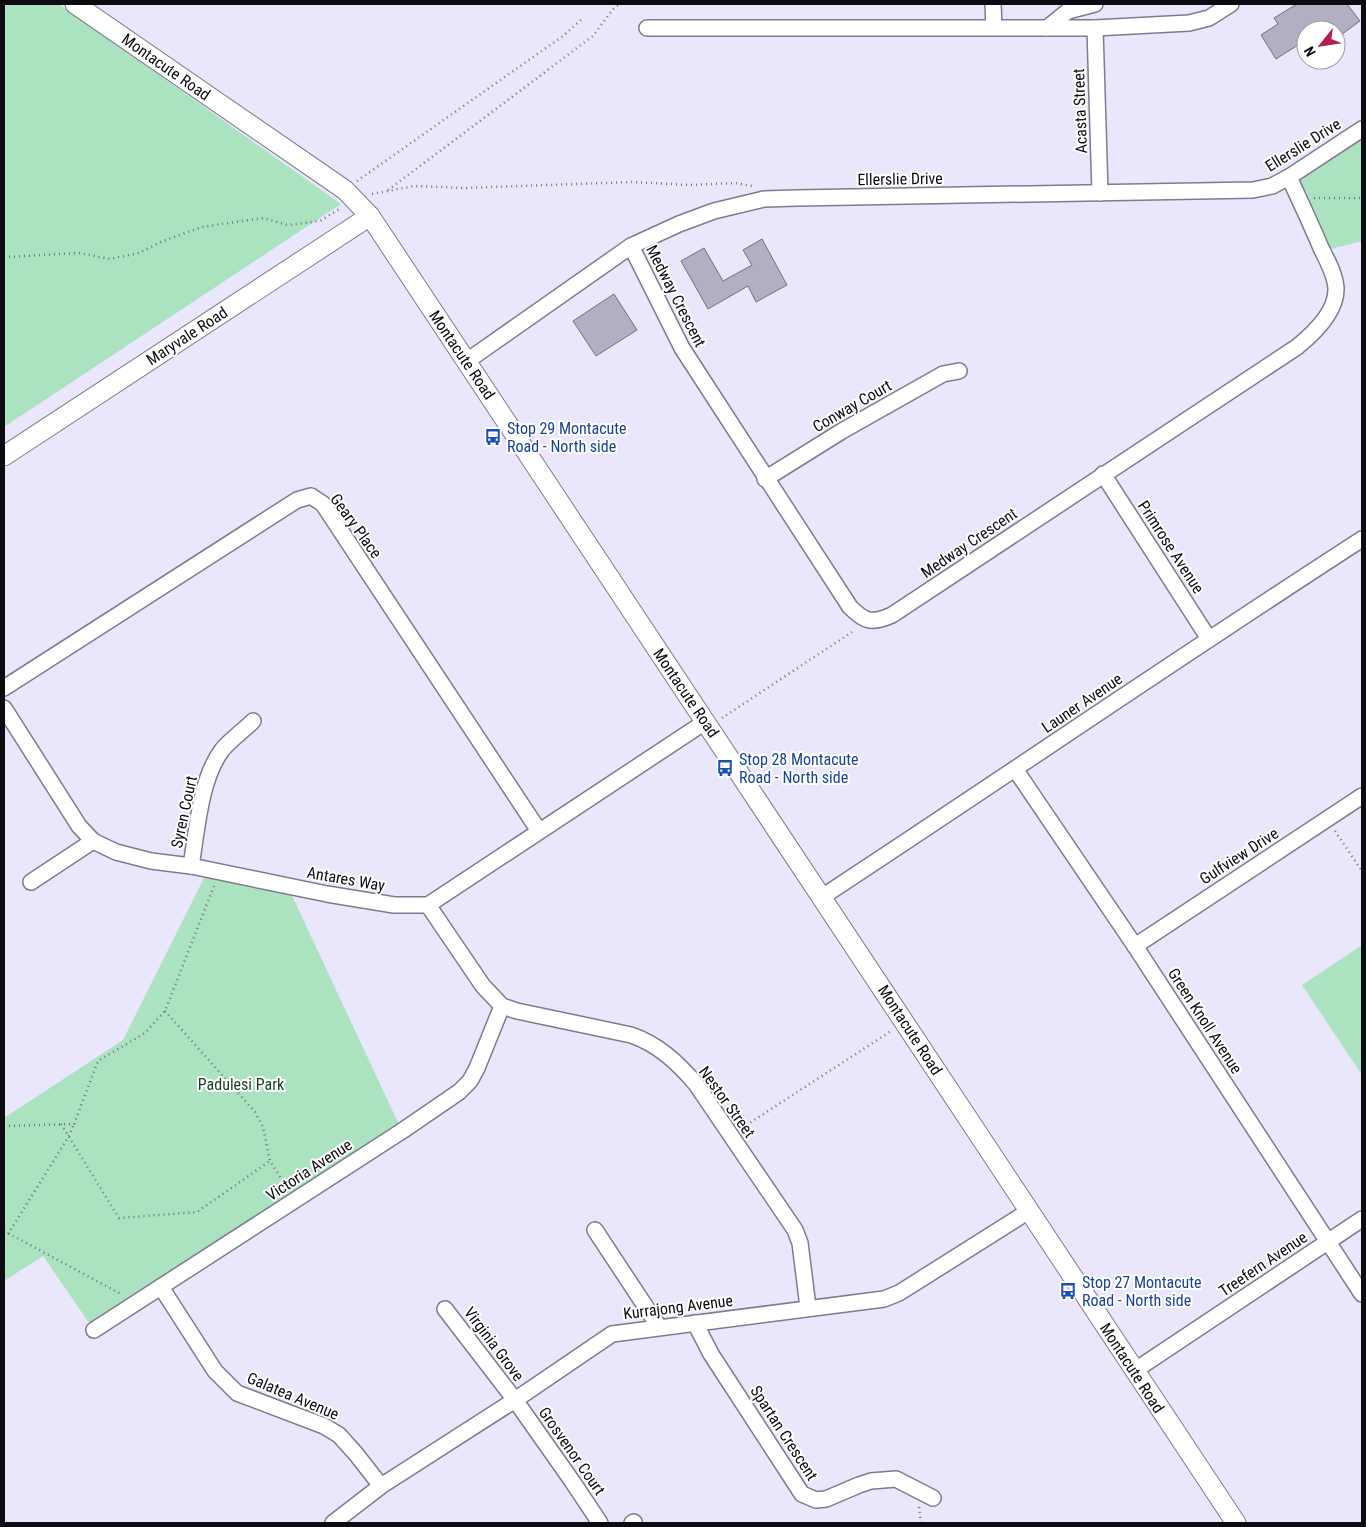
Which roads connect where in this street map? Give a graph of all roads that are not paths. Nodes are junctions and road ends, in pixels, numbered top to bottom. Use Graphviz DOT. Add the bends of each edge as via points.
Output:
graph roads {
  1 [pos="75,4"];
  2 [pos="993,4"];
  3 [pos="1095,4"];
  4 [pos="1231,4"];
  5 [pos="994,27"];
  6 [pos="647,28"];
  7 [pos="1047,28"];
  8 [pos="1095,28"];
  9 [pos="1362,128"];
  10 [pos="1289,177"];
  11 [pos="1100,193"];
  12 [pos="370,216"];
  13 [pos="631,246"];
  14 [pos="467,361"];
  15 [pos="959,371"];
  16 [pos="4,456"];
  17 [pos="1103,474"];
  18 [pos="766,479"];
  19 [pos="1362,539"];
  20 [pos="1208,639"];
  21 [pos="4,688"];
  22 [pos="4,708"];
  23 [pos="253,722"];
  24 [pos="707,725"];
  25 [pos="1015,769"];
  26 [pos="1362,796"];
  27 [pos="539,830"];
  28 [pos="93,841"];
  29 [pos="192,866"];
  30 [pos="31,882"];
  31 [pos="822,897"];
  32 [pos="428,905"];
  33 [pos="1135,946"];
  34 [pos="502,1006"];
  35 [pos="1030,1211"];
  36 [pos="1362,1219"];
  37 [pos="595,1230"];
  38 [pos="1328,1242"];
  39 [pos="162,1287"];
  40 [pos="1362,1294"];
  41 [pos="808,1307"];
  42 [pos="445,1309"];
  43 [pos="695,1323"];
  44 [pos="659,1326"];
  45 [pos="94,1330"];
  46 [pos="1134,1371"];
  47 [pos="514,1400"];
  48 [pos="381,1486"];
  49 [pos="933,1498"];
  50 [pos="333,1523"];
  51 [pos="600,1523"];
  52 [pos="1236,1523"];
  1 -- 12 [label="main road, Montacute Road" via="348,194"];
  2 -- 5 [label="street"];
  3 -- 7 [label="street" via="1068,11"];
  4 -- 8 [label="street" via="1209,18 1189,23"];
  5 -- 6 [label="street"];
  5 -- 7 [label="street"];
  7 -- 8 [label="street"];
  8 -- 11 [label="street, Acasta Street"];
  9 -- 10 [label="street, Ellerslie Drive"];
  10 -- 11 [label="street, Ellerslie Drive" via="1272,186 1253,190"];
  10 -- 17 [label="street, Medway Crescent" via="1332,270 1336,288 1328,313 1317,329 1297,347"];
  11 -- 13 [label="street, Ellerslie Drive" via="764,199 714,210"];
  12 -- 14 [label="main road, Montacute Road"];
  12 -- 16 [label="main road, Maryvale Road"];
  13 -- 14 [label="street, Ellerslie Drive"];
  13 -- 18 [label="street, Medway Crescent" via="682,348"];
  14 -- 24 [label="main road, Montacute Road"];
  15 -- 18 [label="street, Conway Court" via="943,374 842,431"];
  17 -- 18 [label="street, Medway Crescent" via="879,621 869,621 850,607"];
  17 -- 20 [label="street, Primrose Avenue"];
  19 -- 20 [label="street, Launer Avenue"];
  20 -- 25 [label="street, Launer Avenue"];
  21 -- 27 [label="street, Geary Place" via="297,500 311,496 322,504"];
  22 -- 28 [label="street, Antares Way" via="79,826"];
  23 -- 29 [label="street, Syren Court" via="222,750 211,771 205,788"];
  24 -- 27 [label="street"];
  24 -- 31 [label="main road, Montacute Road"];
  25 -- 31 [label="street, Launer Avenue"];
  25 -- 33 [label="street, Green Knoll Avenue"];
  26 -- 33 [label="street, Gulfview Drive"];
  27 -- 32 [label="street"];
  28 -- 29 [label="street, Antares Way" via="116,852"];
  28 -- 30 [label="street"];
  29 -- 32 [label="street, Antares Way" via="394,905"];
  31 -- 35 [label="main road, Montacute Road"];
  32 -- 34 [label="street" via="483,986"];
  33 -- 38 [label="street, Green Knoll Avenue"];
  34 -- 39 [label="street, Victoria Avenue" via="477,1068 459,1092"];
  34 -- 41 [label="street, Nestor Street" via="631,1035 649,1042 687,1075 795,1230 800,1243"];
  35 -- 41 [label="street, Kurrajong Avenue" via="899,1292 870,1301"];
  35 -- 46 [label="main road, Montacute Road"];
  36 -- 38 [label="street, Treefern Avenue"];
  37 -- 44 [label="street"];
  38 -- 40 [label="street, Green Knoll Avenue"];
  38 -- 46 [label="street, Treefern Avenue"];
  39 -- 45 [label="street, Victoria Avenue"];
  39 -- 48 [label="street, Galatea Avenue" via="215,1371 237,1393 340,1435"];
  41 -- 43 [label="street, Kurrajong Avenue"];
  42 -- 47 [label="street, Virginia Grove"];
  43 -- 44 [label="street, Kurrajong Avenue"];
  43 -- 49 [label="street, Spartan Crescent" via="711,1354 802,1494 816,1500 826,1499 859,1484 896,1479"];
  44 -- 47 [label="street, Kurrajong Avenue" via="612,1334"];
  46 -- 52 [label="main road, Montacute Road"];
  47 -- 48 [label="street, Kurrajong Avenue"];
  47 -- 51 [label="street, Grosvenor Court"];
  48 -- 50 [label="street, Kurrajong Avenue"];
}
